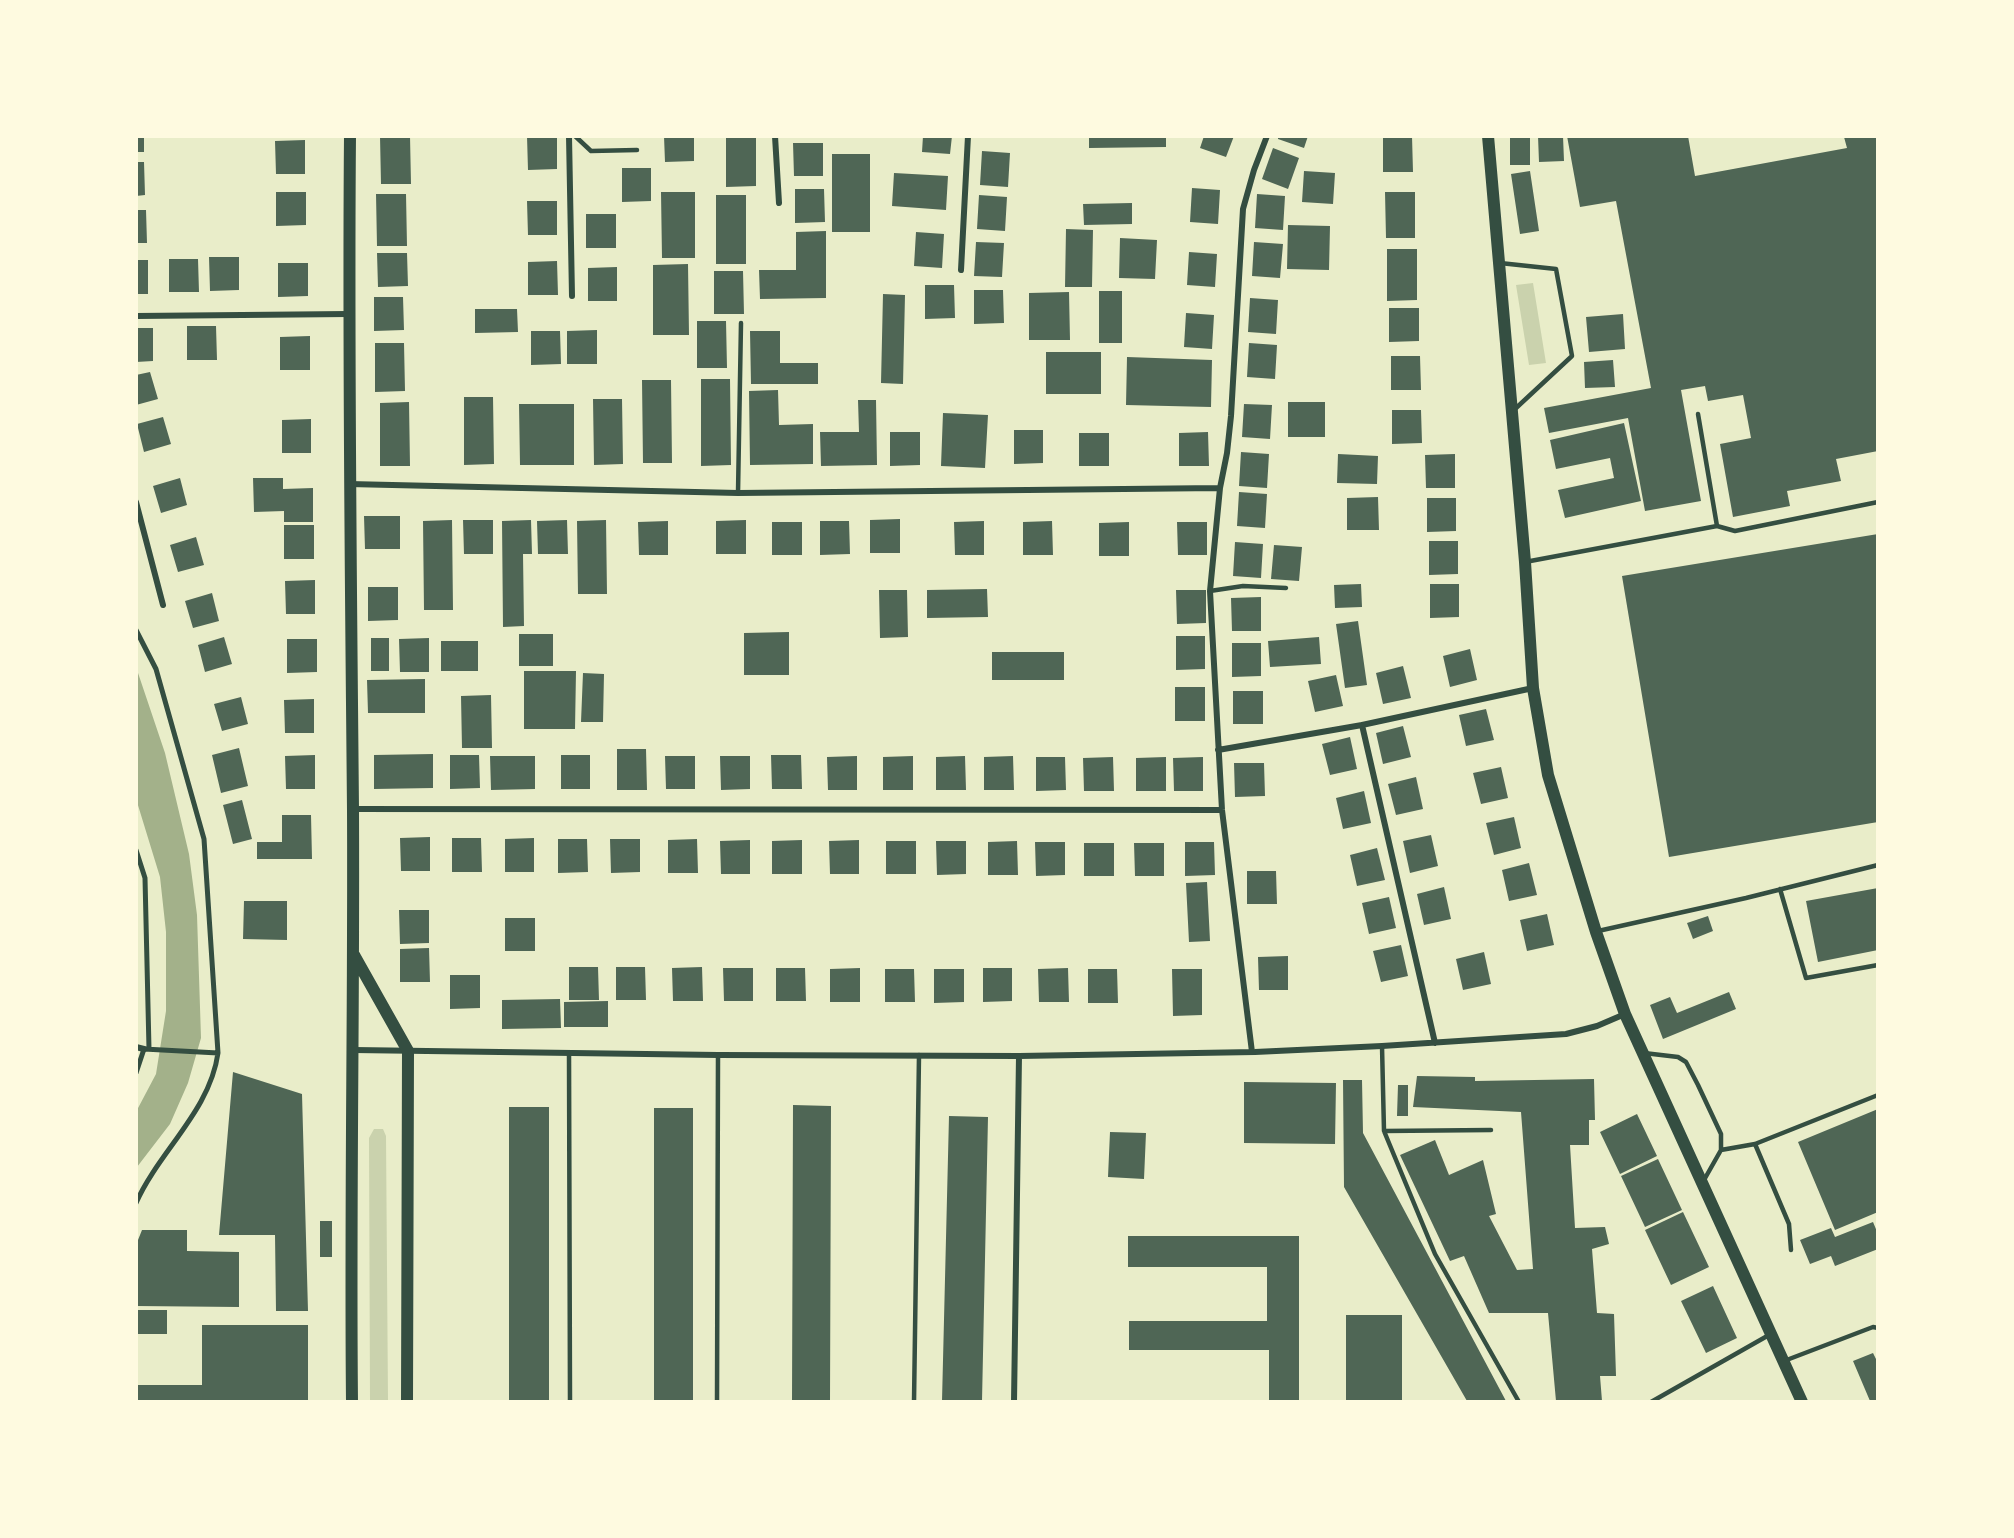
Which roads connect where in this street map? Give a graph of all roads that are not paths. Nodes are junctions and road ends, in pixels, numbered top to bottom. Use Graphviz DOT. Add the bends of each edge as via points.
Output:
graph roads {
  1 [pos="350,136"];
  2 [pos="569,136"];
  3 [pos="575,136"];
  4 [pos="776,136"];
  5 [pos="968,136"];
  6 [pos="1267,136"];
  7 [pos="1488,136"];
  8 [pos="637,150"];
  9 [pos="779,203"];
  10 [pos="1498,263"];
  11 [pos="961,270"];
  12 [pos="572,296"];
  13 [pos="348,314"];
  14 [pos="136,316"];
  15 [pos="741,323"];
  16 [pos="1511,413"];
  17 [pos="1698,414"];
  18 [pos="349,484"];
  19 [pos="1220,488"];
  20 [pos="738,493"];
  21 [pos="136,501"];
  22 [pos="1878,502"];
  23 [pos="1717,526"];
  24 [pos="1525,562"];
  25 [pos="1286,588"];
  26 [pos="1210,591"];
  27 [pos="163,605"];
  28 [pos="136,630"];
  29 [pos="1533,688"];
  30 [pos="1362,725"];
  31 [pos="1218,750"];
  32 [pos="353,809"];
  33 [pos="1222,810"];
  34 [pos="136,850"];
  35 [pos="1878,865"];
  36 [pos="1780,889"];
  37 [pos="1596,932"];
  38 [pos="353,954"];
  39 [pos="1878,965"];
  40 [pos="1625,1014"];
  41 [pos="1434,1043"];
  42 [pos="1382,1046"];
  43 [pos="143,1048"];
  44 [pos="354,1050"];
  45 [pos="408,1051"];
  46 [pos="1254,1052"];
  47 [pos="1642,1052"];
  48 [pos="218,1053"];
  49 [pos="569,1053"];
  50 [pos="718,1055"];
  51 [pos="919,1055"];
  52 [pos="1019,1056"];
  53 [pos="136,1073"];
  54 [pos="1878,1095"];
  55 [pos="1491,1130"];
  56 [pos="1384,1131"];
  57 [pos="1755,1144"];
  58 [pos="1721,1150"];
  59 [pos="1702,1182"];
  60 [pos="136,1203"];
  61 [pos="1791,1250"];
  62 [pos="1878,1328"];
  63 [pos="1772,1334"];
  64 [pos="1784,1361"];
  65 [pos="352,1401"];
  66 [pos="407,1401"];
  67 [pos="570,1401"];
  68 [pos="717,1401"];
  69 [pos="914,1401"];
  70 [pos="1014,1401"];
  71 [pos="1519,1401"];
  72 [pos="1651,1401"];
  73 [pos="1802,1401"];
  1 -- 13 [label="main road"];
  2 -- 12 [label="street"];
  3 -- 8 [label="lane" via="591,151"];
  4 -- 9 [label="street"];
  5 -- 11 [label="street"];
  6 -- 19 [label="street" via="1243,209 1231,416"];
  7 -- 10 [label="main road"];
  10 -- 16 [label="main road"];
  10 -- 16 [label="lane" via="1556,269 1572,356"];
  13 -- 14 [label="street"];
  13 -- 18 [label="main road"];
  15 -- 20 [label="lane"];
  16 -- 24 [label="main road"];
  17 -- 23 [label="lane"];
  18 -- 20 [label="street"];
  18 -- 32 [label="main road"];
  19 -- 20 [label="street"];
  19 -- 26 [label="street"];
  21 -- 27 [label="street"];
  22 -- 23 [label="lane" via="1735,531"];
  23 -- 24 [label="lane"];
  24 -- 29 [label="main road"];
  25 -- 26 [label="lane" via="1243,586"];
  26 -- 31 [label="street"];
  28 -- 48 [label="street" via="156,669 204,839"];
  29 -- 30 [label="street"];
  29 -- 37 [label="main road" via="1551,786"];
  30 -- 31 [label="street"];
  30 -- 41 [label="street"];
  31 -- 33 [label="street"];
  32 -- 33 [label="street"];
  32 -- 38 [label="main road"];
  33 -- 46 [label="street"];
  34 -- 43 [label="street" via="145,878"];
  35 -- 36 [label="lane"];
  36 -- 37 [label="lane"];
  36 -- 39 [label="lane" via="1806,978"];
  37 -- 40 [label="main road"];
  38 -- 44 [label="main road"];
  38 -- 45 [label="main road"];
  40 -- 41 [label="street" via="1566,1034"];
  40 -- 47 [label="main road"];
  41 -- 42 [label="street"];
  42 -- 46 [label="street"];
  42 -- 56 [label="lane"];
  43 -- 48 [label="street"];
  43 -- 53 [label="street"];
  44 -- 45 [label="street"];
  44 -- 65 [label="main road"];
  45 -- 49 [label="street"];
  45 -- 66 [label="main road"];
  46 -- 52 [label="street"];
  47 -- 58 [label="lane" via="1678,1057 1686,1062 1720,1134"];
  47 -- 59 [label="main road"];
  48 -- 60 [label="street" via="205,1093"];
  49 -- 50 [label="street"];
  49 -- 67 [label="lane"];
  50 -- 51 [label="street"];
  50 -- 68 [label="lane"];
  51 -- 52 [label="street"];
  51 -- 69 [label="lane"];
  52 -- 70 [label="street"];
  54 -- 57 [label="lane"];
  55 -- 56 [label="lane"];
  56 -- 71 [label="lane" via="1435,1254"];
  57 -- 58 [label="lane"];
  57 -- 61 [label="lane" via="1789,1224"];
  58 -- 59 [label="lane"];
  59 -- 63 [label="main road"];
  62 -- 64 [label="lane"];
  63 -- 64 [label="main road"];
  63 -- 72 [label="lane"];
  64 -- 73 [label="main road"];
}
